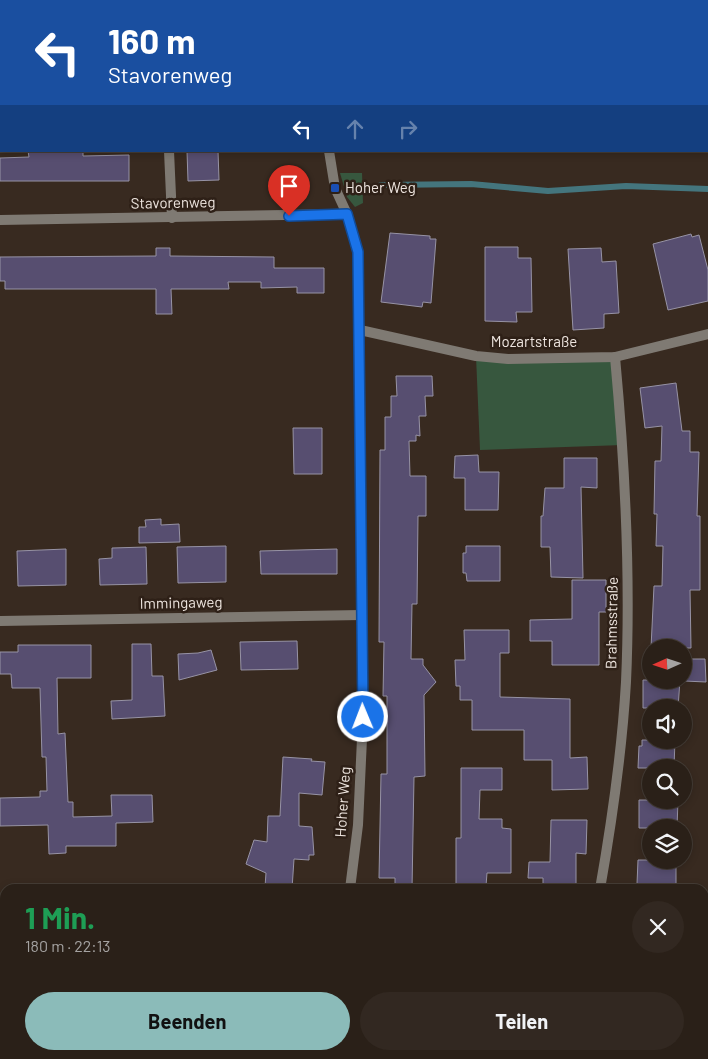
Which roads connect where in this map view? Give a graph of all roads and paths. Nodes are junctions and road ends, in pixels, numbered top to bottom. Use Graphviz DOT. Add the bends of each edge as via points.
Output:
graph roads {
  1 [pos="169,152"];
  2 [pos="330,152"];
  3 [pos="347,214"];
  4 [pos="172,218"];
  5 [pos="0,220"];
  6 [pos="360,330"];
  7 [pos="708,334"];
  8 [pos="615,357"];
  9 [pos="362,615"];
  10 [pos="0,621"];
  11 [pos="351,884"];
  12 [pos="601,884"];
  1 -- 4 [label="street"];
  2 -- 3 [label="street, Hoher Weg" via="335,188"];
  3 -- 4 [label="street, Stavorenweg"];
  3 -- 6 [label="street, Hoher Weg" via="358,252"];
  4 -- 5 [label="street, Stavorenweg"];
  6 -- 8 [label="street, Mozartstraße" via="476,356 508,359"];
  6 -- 9 [label="street, Hoher Weg"];
  7 -- 8 [label="street, Mozartstraße"];
  8 -- 12 [label="street, Brahmsstraße" via="626,514 626,683"];
  9 -- 10 [label="street, Immingaweg"];
  9 -- 11 [label="street, Hoher Weg" via="363,717 358,824"];
}
